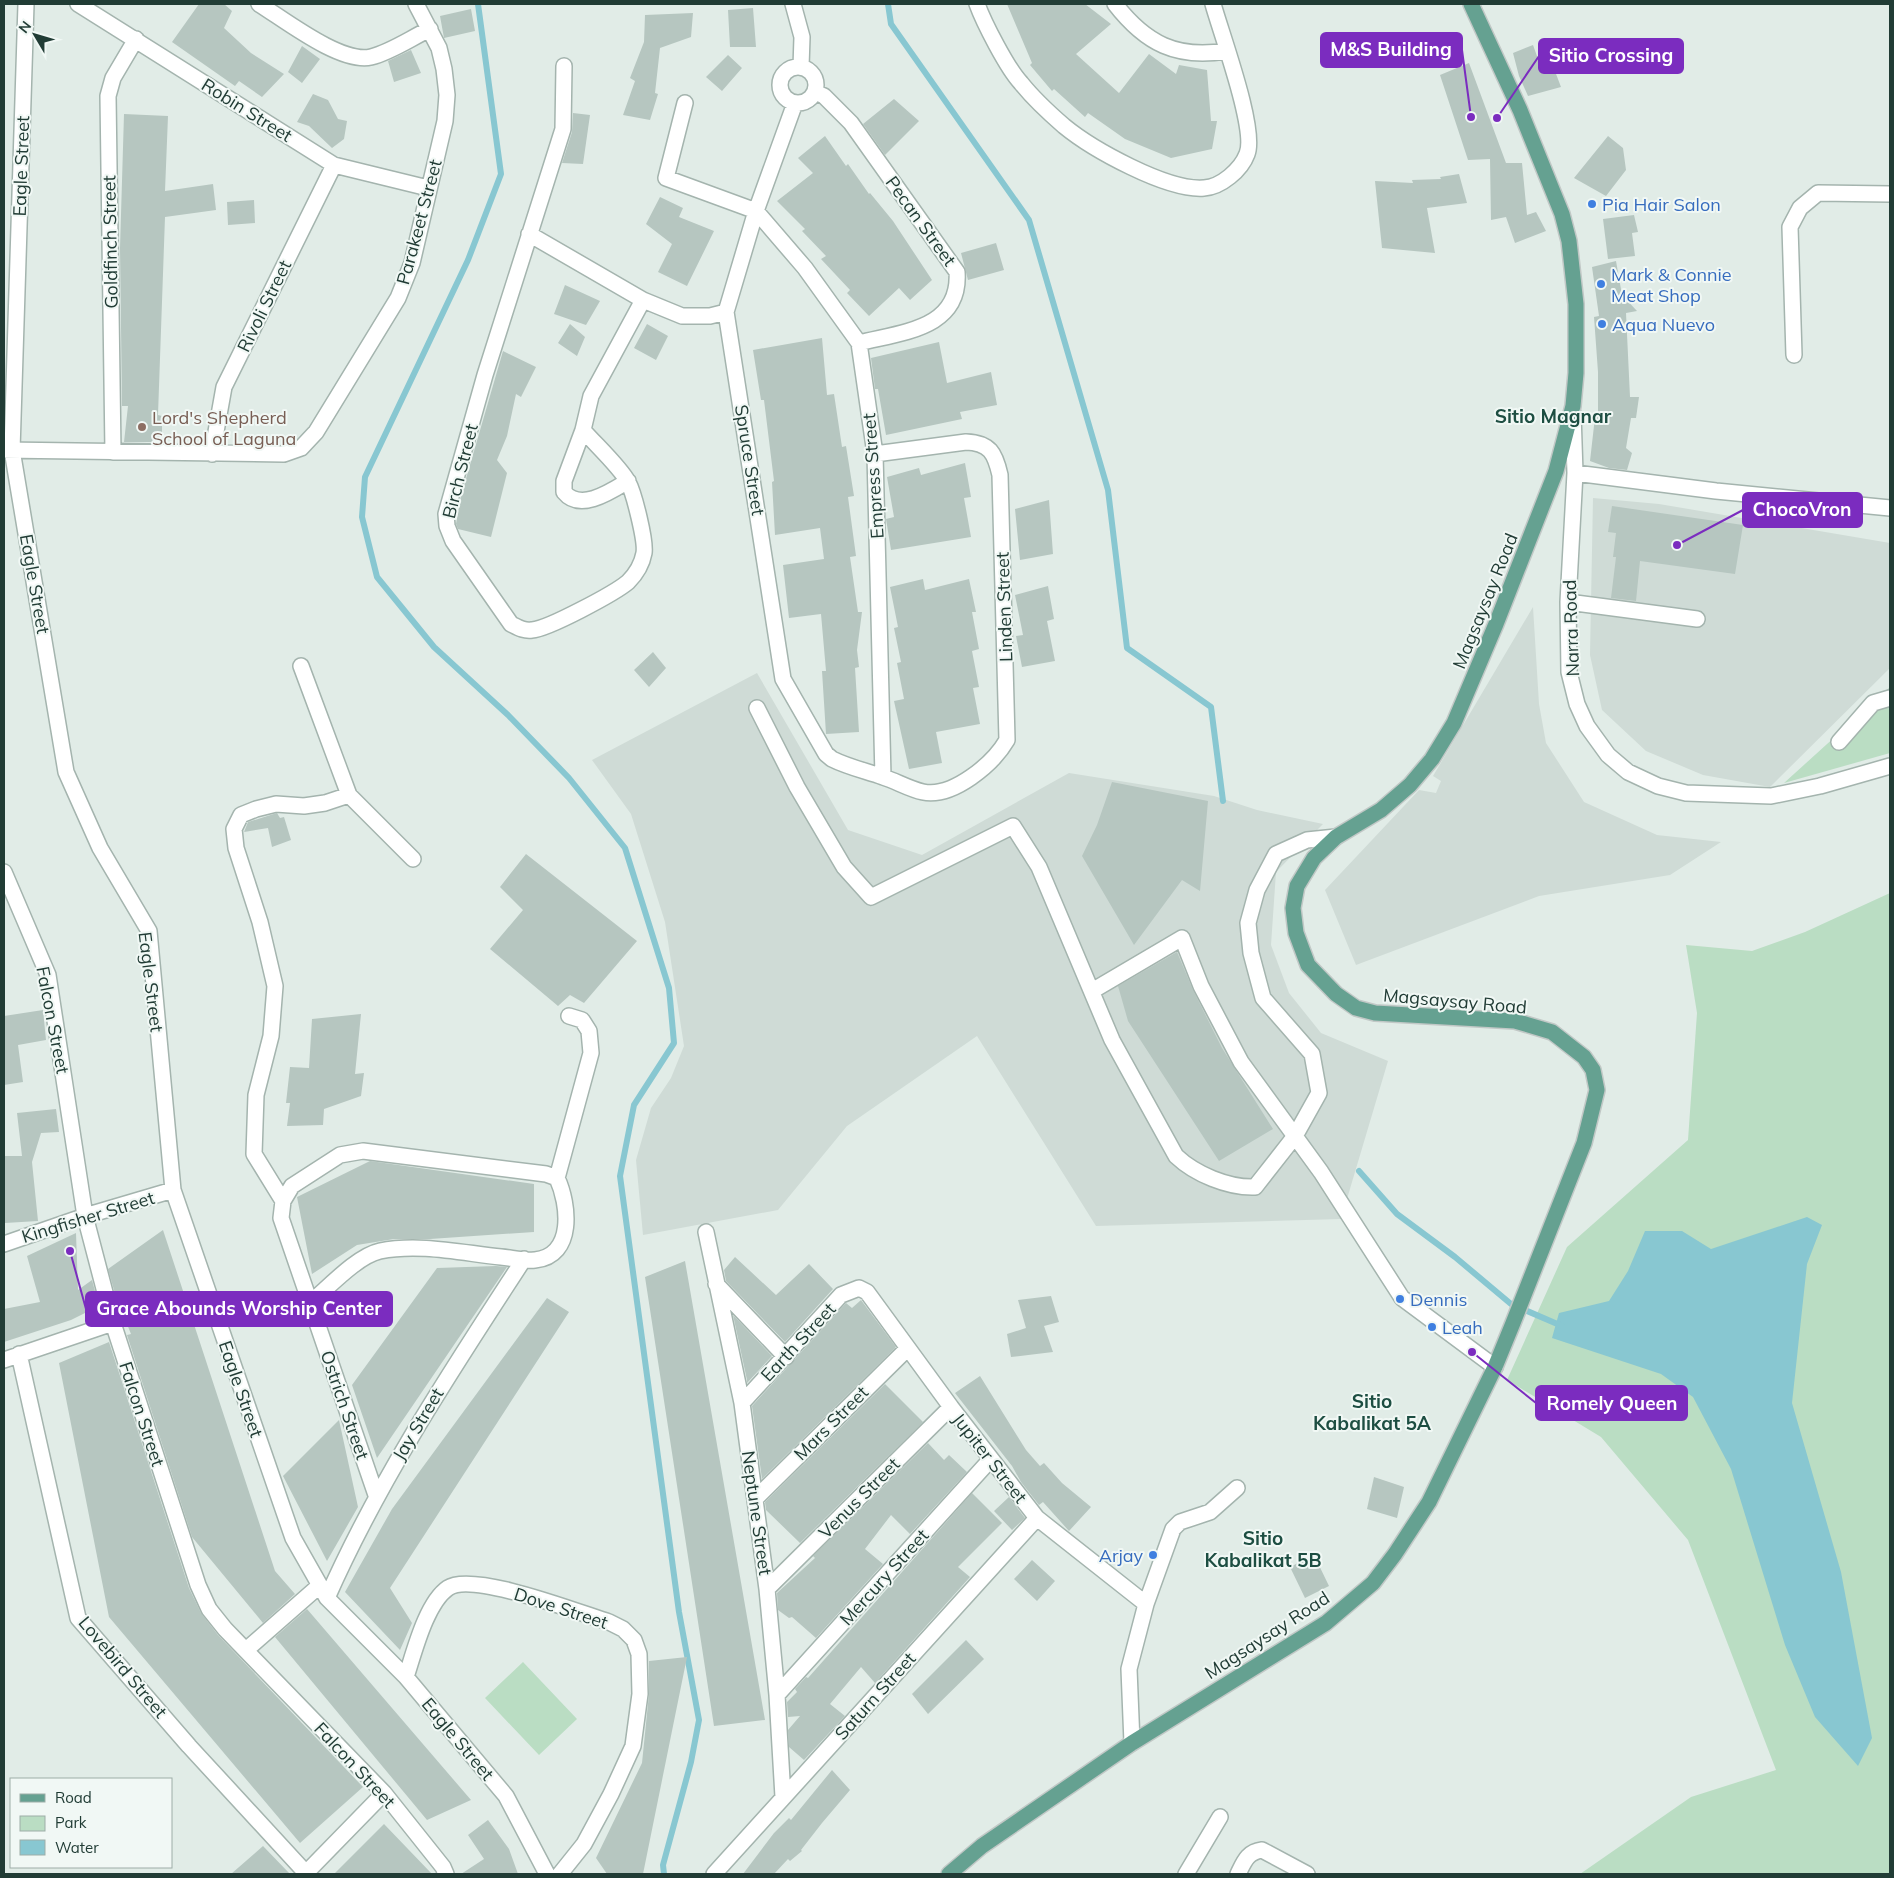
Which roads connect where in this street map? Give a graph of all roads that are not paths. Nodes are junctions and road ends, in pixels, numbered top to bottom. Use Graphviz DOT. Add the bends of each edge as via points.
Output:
graph roads {
  1 [pos="26,4"];
  2 [pos="78,4"];
  3 [pos="259,4"];
  4 [pos="416,4"];
  5 [pos="793,4"];
  6 [pos="977,4"];
  7 [pos="1115,4"];
  8 [pos="1214,4"];
  9 [pos="1471,4"];
  10 [pos="430,29"];
  11 [pos="136,40"];
  12 [pos="1226,51"];
  13 [pos="564,66"];
  14 [pos="801,67"];
  15 [pos="815,92"];
  16 [pos="685,103"];
  17 [pos="795,103"];
  18 [pos="334,165"];
  19 [pos="428,188"];
  20 [pos="1890,194"];
  21 [pos="756,211"];
  22 [pos="529,234"];
  23 [pos="643,300"];
  24 [pos="726,312"];
  25 [pos="859,343"];
  26 [pos="1794,355"];
  27 [pos="1573,406"];
  28 [pos="583,430"];
  29 [pos="8,450"];
  30 [pos="114,452"];
  31 [pos="212,454"];
  32 [pos="875,454"];
  33 [pos="1575,473"];
  34 [pos="628,481"];
  35 [pos="1890,508"];
  36 [pos="1568,602"];
  37 [pos="1697,619"];
  38 [pos="301,666"];
  39 [pos="1890,698"];
  40 [pos="757,708"];
  41 [pos="1839,742"];
  42 [pos="1890,766"];
  43 [pos="884,777"];
  44 [pos="349,794"];
  45 [pos="1336,837"];
  46 [pos="413,859"];
  47 [pos="4,872"];
  48 [pos="1092,990"];
  49 [pos="569,1016"];
  50 [pos="1295,1136"];
  51 [pos="557,1178"];
  52 [pos="173,1190"];
  53 [pos="283,1201"];
  54 [pos="85,1216"];
  55 [pos="706,1232"];
  56 [pos="4,1244"];
  57 [pos="524,1259"];
  58 [pos="716,1283"];
  59 [pos="859,1288"];
  60 [pos="310,1304"];
  61 [pos="113,1324"];
  62 [pos="908,1348"];
  63 [pos="19,1354"];
  64 [pos="786,1356"];
  65 [pos="4,1360"];
  66 [pos="1495,1367"];
  67 [pos="742,1403"];
  68 [pos="951,1407"];
  69 [pos="991,1459"];
  70 [pos="1237,1488"];
  71 [pos="376,1494"];
  72 [pos="755,1498"];
  73 [pos="1037,1518"];
  74 [pos="767,1589"];
  75 [pos="323,1592"];
  76 [pos="1146,1604"];
  77 [pos="246,1650"];
  78 [pos="406,1677"];
  79 [pos="777,1695"];
  80 [pos="1132,1743"];
  81 [pos="384,1793"];
  82 [pos="783,1797"];
  83 [pos="1220,1817"];
  84 [pos="442,1872"];
  85 [pos="306,1874"];
  86 [pos="547,1874"];
  87 [pos="560,1874"];
  88 [pos="714,1874"];
  89 [pos="949,1874"];
  90 [pos="1186,1874"];
  91 [pos="1238,1874"];
  92 [pos="1307,1874"];
  1 -- 29 [label="street, Eagle Street"];
  2 -- 11 [label="street, Robin Street"];
  3 -- 10 [label="street" via="331,48 356,58 382,53"];
  4 -- 10 [label="street, Parakeet Street"];
  5 -- 14 [label="street" via="802,37"];
  6 -- 12 [label="street" via="1020,82 1064,126 1110,156 1146,174 1185,185 1205,188 1231,177 1248,154 1249,129"];
  7 -- 12 [label="street" via="1140,30 1162,46 1184,53"];
  8 -- 12 [label="street"];
  9 -- 27 [label="main road, Magsaysay Road" via="1520,110 1567,232 1576,304"];
  10 -- 19 [label="street, Parakeet Street" via="439,48 446,95 445,121"];
  11 -- 18 [label="street, Robin Street"];
  11 -- 30 [label="street, Goldfinch Street" via="113,78 108,96"];
  13 -- 22 [label="street, Birch Street" via="563,129"];
  14 -- 15 [label="street" via="814,76"];
  14 -- 17 [label="street" via="786,71 782,78 782,93"];
  15 -- 17 [label="street" via="803,102"];
  15 -- 25 [label="street, Pecan Street" via="824,96 851,123 957,272 958,289 942,315 928,325"];
  16 -- 21 [label="street" via="666,178"];
  17 -- 21 [label="street, Spruce Street"];
  18 -- 19 [label="street, Robin Street"];
  18 -- 31 [label="street, Rivoli Street" via="224,387"];
  19 -- 31 [label="street, Parakeet Street" via="407,280 330,412 301,448 284,454"];
  20 -- 26 [label="street" via="1818,193 1800,208 1790,227"];
  21 -- 24 [label="street, Spruce Street"];
  21 -- 25 [label="street, Empress Street" via="805,268"];
  22 -- 23 [label="street"];
  22 -- 34 [label="street, Birch Street" via="446,514 453,541 511,624 522,630 548,625 611,592 640,568 643,536"];
  23 -- 24 [label="street" via="682,316 710,316"];
  23 -- 28 [label="street" via="591,396"];
  24 -- 43 [label="street, Spruce Street" via="783,679 826,754 840,763"];
  25 -- 32 [label="street, Empress Street"];
  27 -- 33 [label="street, Narra Road"];
  27 -- 45 [label="main road, Magsaysay Road" via="1556,471 1454,723 1432,760 1410,786 1381,810"];
  28 -- 34 [label="street, Birch Street"];
  28 -- 34 [label="street" via="564,481 564,492 570,499 579,502 594,498"];
  29 -- 30 [label="street"];
  29 -- 52 [label="street, Eagle Street" via="66,772 100,848 149,931"];
  30 -- 31 [label="street"];
  32 -- 43 [label="street, Empress Street"];
  32 -- 43 [label="street, Linden Street" via="979,442 989,448 997,460 1008,720 1007,740 998,756 963,782 944,790 924,792"];
  33 -- 35 [label="street"];
  33 -- 36 [label="street, Narra Road"];
  36 -- 37 [label="street"];
  36 -- 42 [label="street, Narra Road" via="1569,672 1577,704 1596,740 1628,772 1658,786 1686,793 1771,796"];
  38 -- 44 [label="street"];
  39 -- 41 [label="street" via="1873,703"];
  40 -- 48 [label="street" via="797,787 844,867 871,897 1013,826 1039,867"];
  44 -- 46 [label="street"];
  44 -- 53 [label="street" via="325,803 304,806 276,804 256,809 241,815 234,829 236,848 260,922 274,986 271,1036 256,1095 254,1154"];
  45 -- 50 [label="street" via="1307,840 1276,854 1257,890 1248,922 1251,953 1263,998 1312,1054 1319,1093"];
  45 -- 66 [label="main road, Magsaysay Road" via="1314,858 1297,886 1293,908 1298,941 1308,965 1336,994 1356,1008 1375,1013 1515,1021 1536,1026 1566,1042 1584,1057 1593,1070 1597,1090 1584,1143"];
  47 -- 54 [label="street, Falcon Street" via="48,975"];
  48 -- 50 [label="street" via="1182,938 1201,986 1241,1062"];
  48 -- 50 [label="street" via="1122,1056 1176,1156 1190,1169 1241,1188 1255,1187"];
  49 -- 51 [label="street" via="582,1020 589,1031 591,1053"];
  50 -- 66 [label="street" via="1402,1298"];
  51 -- 53 [label="street" via="546,1174 351,1151 292,1186"];
  51 -- 57 [label="street" via="566,1216 563,1243 545,1257"];
  52 -- 54 [label="street, Kingfisher Street"];
  52 -- 75 [label="street, Eagle Street" via="293,1538"];
  53 -- 60 [label="street, Ostrich Street" via="281,1218"];
  54 -- 56 [label="street, Kingfisher Street"];
  54 -- 61 [label="street, Falcon Street"];
  55 -- 58 [label="street, Neptune Street"];
  57 -- 60 [label="street" via="420,1248 377,1252 362,1259"];
  57 -- 71 [label="street, Jay Street" via="432,1400"];
  58 -- 64 [label="street"];
  58 -- 67 [label="street, Neptune Street"];
  59 -- 62 [label="street, Jupiter Street" via="867,1292"];
  59 -- 64 [label="street, Earth Street" via="841,1295"];
  60 -- 71 [label="street, Ostrich Street"];
  61 -- 63 [label="street"];
  61 -- 77 [label="street, Falcon Street" via="198,1585 209,1609"];
  62 -- 68 [label="street, Jupiter Street"];
  62 -- 72 [label="street, Mars Street"];
  63 -- 65 [label="street"];
  63 -- 85 [label="street, Lovebird Street" via="78,1618"];
  64 -- 67 [label="street, Earth Street"];
  66 -- 80 [label="main road, Magsaysay Road" via="1429,1502 1373,1583 1326,1623"];
  67 -- 72 [label="street, Neptune Street"];
  68 -- 69 [label="street, Jupiter Street"];
  68 -- 74 [label="street, Venus Street"];
  69 -- 73 [label="street, Jupiter Street"];
  69 -- 79 [label="street, Mercury Street"];
  70 -- 76 [label="street" via="1210,1512 1175,1526"];
  71 -- 75 [label="street, Jay Street"];
  72 -- 74 [label="street, Neptune Street"];
  73 -- 76 [label="street, Jupiter Street"];
  73 -- 82 [label="street, Saturn Street"];
  74 -- 79 [label="street, Neptune Street"];
  75 -- 77 [label="street"];
  75 -- 78 [label="street, Eagle Street"];
  76 -- 80 [label="street" via="1129,1669"];
  77 -- 81 [label="street, Falcon Street"];
  78 -- 86 [label="street, Eagle Street" via="506,1796"];
  78 -- 87 [label="street, Dove Street" via="435,1603 448,1588 467,1583 518,1592 600,1619 623,1629 634,1640 639,1654 640,1694 633,1746 584,1844"];
  79 -- 82 [label="street, Neptune Street"];
  80 -- 89 [label="main road, Magsaysay Road" via="982,1846"];
  81 -- 84 [label="street, Falcon Street"];
  81 -- 85 [label="street"];
  82 -- 88 [label="street, Saturn Street"];
  83 -- 90 [label="street"];
  91 -- 92 [label="street" via="1246,1857 1262,1850"];
}
